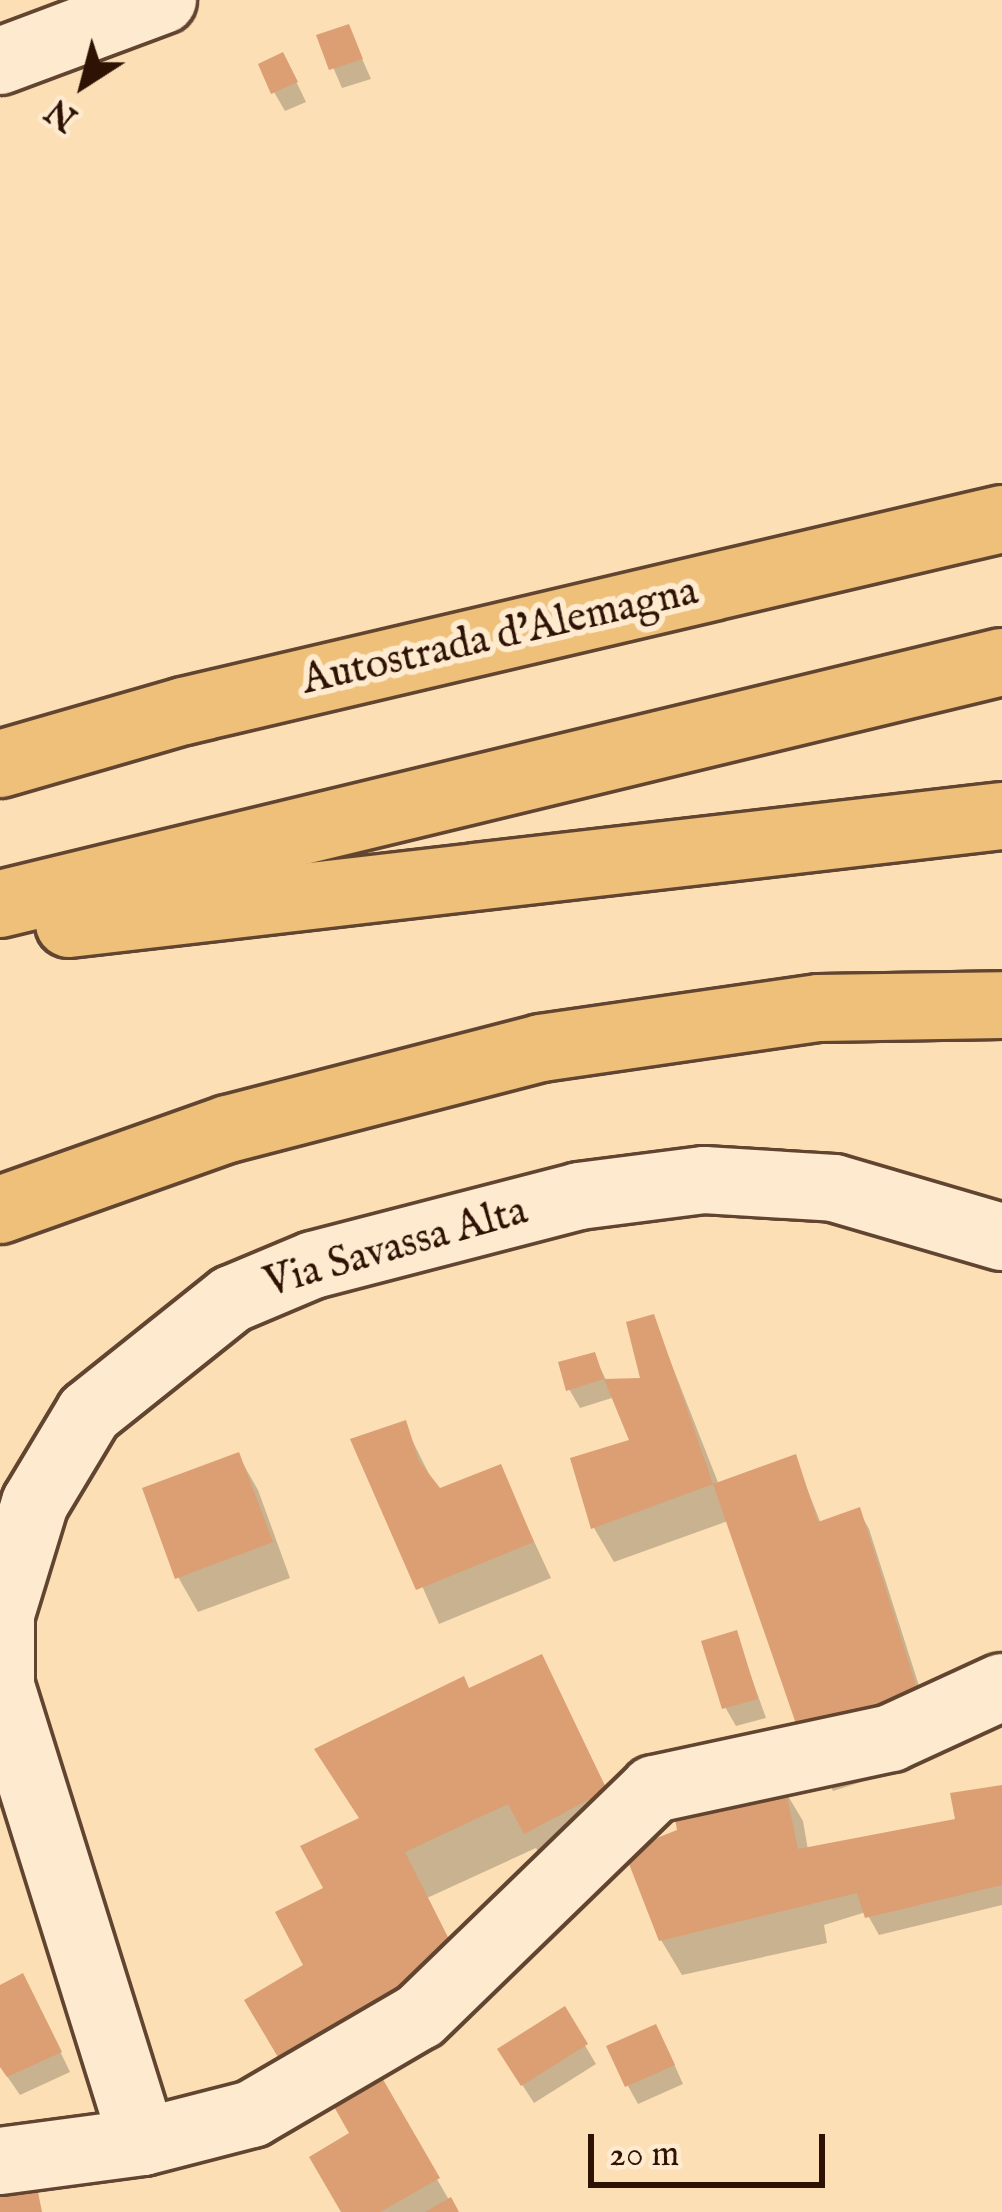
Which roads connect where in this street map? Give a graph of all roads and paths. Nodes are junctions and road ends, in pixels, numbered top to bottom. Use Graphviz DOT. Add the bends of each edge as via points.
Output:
graph roads {
  1 [pos="163,0"];
  2 [pos="0,61"];
  3 [pos="1002,519"];
  4 [pos="1002,662"];
  5 [pos="0,764"];
  6 [pos="1002,817"];
  7 [pos="0,904"];
  8 [pos="0,932"];
  9 [pos="1002,1005"];
  10 [pos="0,1210"];
  11 [pos="1002,1237"];
  12 [pos="1002,1687"];
  13 [pos="143,2142"];
  14 [pos="0,2161"];
  1 -- 2 [label="street"];
  3 -- 5 [label="highway, Autostrada d'Alemagna" via="184,711"];
  4 -- 7 [label="highway"];
  6 -- 8 [label="highway"];
  9 -- 10 [label="highway" via="819,1008 541,1048 228,1129"];
  11 -- 13 [label="street, Via Savassa Alta" via="834,1188 704,1180 579,1196 313,1265 232,1299 88,1413 35,1503 1,1614 1,1687"];
  12 -- 13 [label="street" via="890,1738 654,1789 420,2016 252,2114"];
  13 -- 14 [label="street"];
}
